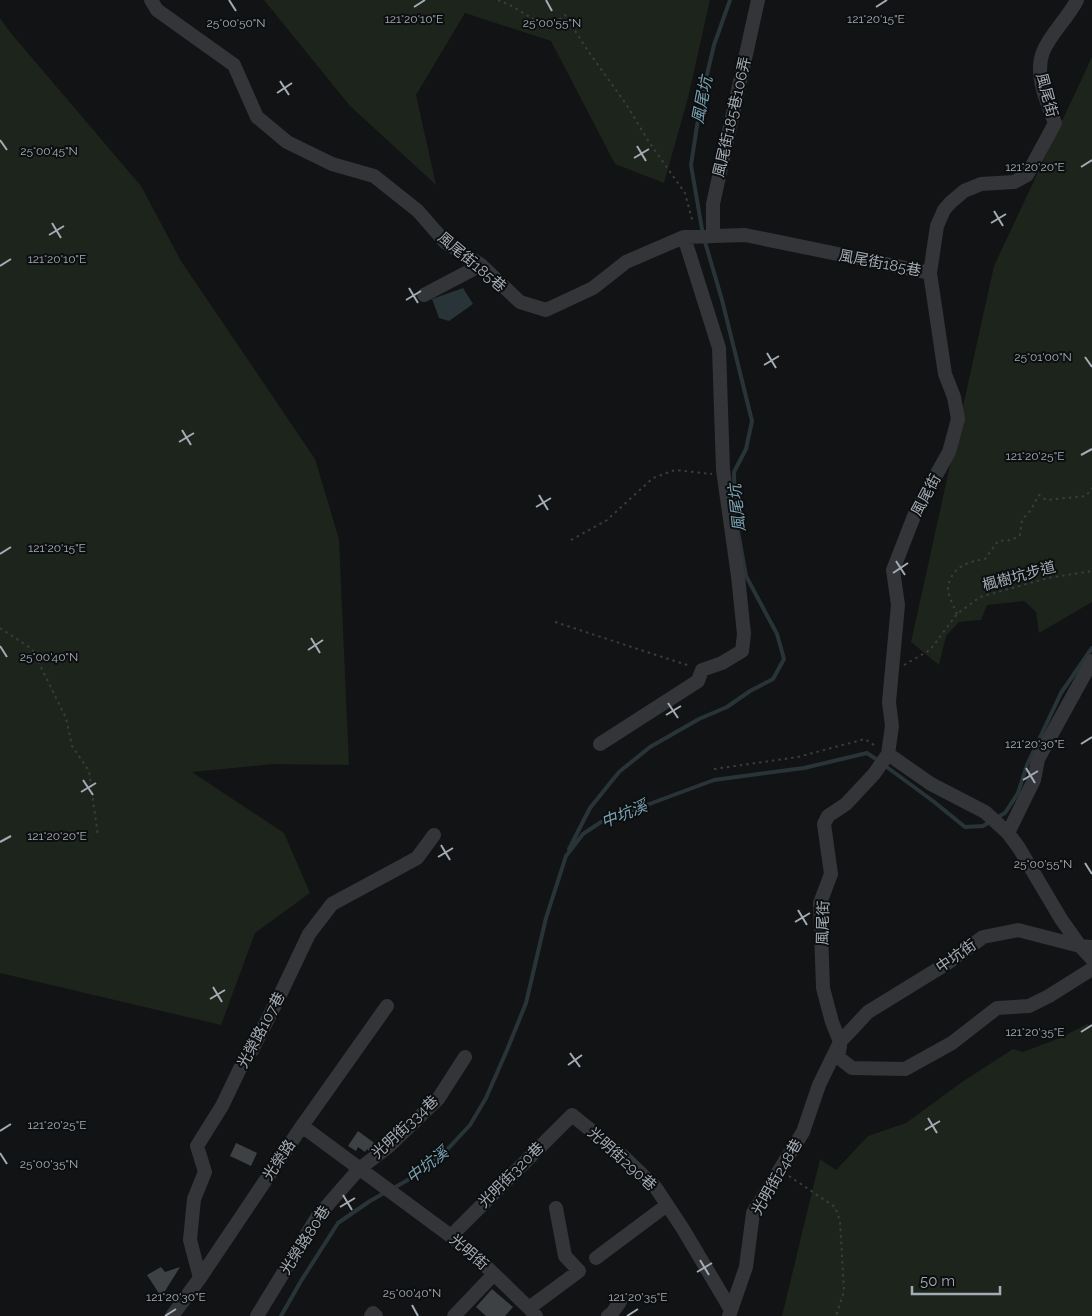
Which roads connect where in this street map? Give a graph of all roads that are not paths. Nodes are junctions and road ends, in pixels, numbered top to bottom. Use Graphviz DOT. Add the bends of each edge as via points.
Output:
graph roads {
  1 [pos="151,0"];
  2 [pos="758,0"];
  3 [pos="1077,0"];
  4 [pos="713,236"];
  5 [pos="684,237"];
  6 [pos="480,265"];
  7 [pos="930,273"];
  8 [pos="424,295"];
  9 [pos="1092,661"];
  10 [pos="600,744"];
  11 [pos="888,754"];
  12 [pos="1008,833"];
  13 [pos="434,835"];
  14 [pos="1086,947"];
  15 [pos="1092,959"];
  16 [pos="1092,969"];
  17 [pos="387,1006"];
  18 [pos="840,1042"];
  19 [pos="465,1057"];
  20 [pos="572,1115"];
  21 [pos="302,1126"];
  22 [pos="359,1169"];
  23 [pos="667,1205"];
  24 [pos="556,1208"];
  25 [pos="451,1236"];
  26 [pos="596,1258"];
  27 [pos="494,1274"];
  28 [pos="200,1278"];
  29 [pos="620,1302"];
  30 [pos="533,1312"];
  31 [pos="730,1313"];
  32 [pos="172,1316"];
  33 [pos="256,1316"];
  34 [pos="371,1316"];
  35 [pos="376,1316"];
  36 [pos="454,1316"];
  37 [pos="608,1316"];
  1 -- 6 [label="street, 風尾街185巷" via="157,10 234,65 257,117 287,142 332,164 374,176 418,211 445,242"];
  2 -- 4 [label="street, 風尾街185巷106弄" via="713,204"];
  3 -- 7 [label="street, 風尾街" via="1043,51 1039,65 1043,92 1055,123 1027,175 1014,182 991,182 972,187 950,203 937,226"];
  4 -- 5 [label="street, 風尾街185巷"];
  4 -- 7 [label="street, 風尾街185巷" via="745,235"];
  5 -- 6 [label="street, 風尾街185巷" via="626,262 593,288 546,310 520,302"];
  5 -- 10 [label="street" via="719,348 724,475 744,634 742,651 702,670 698,681"];
  6 -- 8 [label="street"];
  7 -- 11 [label="street, 風尾街" via="945,374 958,419 950,452 916,511 893,570 898,605"];
  9 -- 12 [label="street" via="1038,759 1034,780"];
  11 -- 12 [label="street" via="931,784 985,812"];
  11 -- 18 [label="street, 風尾街" via="874,774 846,804 828,816 824,824 831,874 820,903 823,988"];
  12 -- 14 [label="street" via="1061,919"];
  13 -- 28 [label="street, 光榮路107巷" via="417,858 332,904 314,927 252,1050 197,1146 205,1172 194,1199 190,1240"];
  14 -- 15 [label="street"];
  14 -- 18 [label="street, 中坑街" via="1018,930 983,937 868,1012"];
  16 -- 18 [label="street" via="1029,1006 998,1008 952,1043 905,1069 852,1068 838,1057"];
  17 -- 21 [label="street, 光榮路"];
  18 -- 31 [label="street, 光明街248巷" via="819,1085 803,1132 753,1213 746,1268"];
  19 -- 22 [label="street, 光明街334巷" via="438,1099 388,1147"];
  20 -- 23 [label="street, 光明街290巷" via="624,1157 656,1188"];
  20 -- 25 [label="street, 光明街320巷"];
  21 -- 22 [label="street"];
  21 -- 28 [label="street, 光榮路"];
  22 -- 25 [label="street, 光明街"];
  22 -- 33 [label="street, 光榮路80巷" via="318,1216"];
  23 -- 26 [label="street"];
  23 -- 31 [label="street, 光明街290巷"];
  24 -- 30 [label="street" via="565,1256 579,1271"];
  25 -- 27 [label="street, 光明街"];
  27 -- 30 [label="street, 光明街"];
  27 -- 36 [label="street"];
  28 -- 32 [label="street, 光榮路"];
  29 -- 37 [label="street"];
  34 -- 35 [label="street" via="372,1313"];
}
